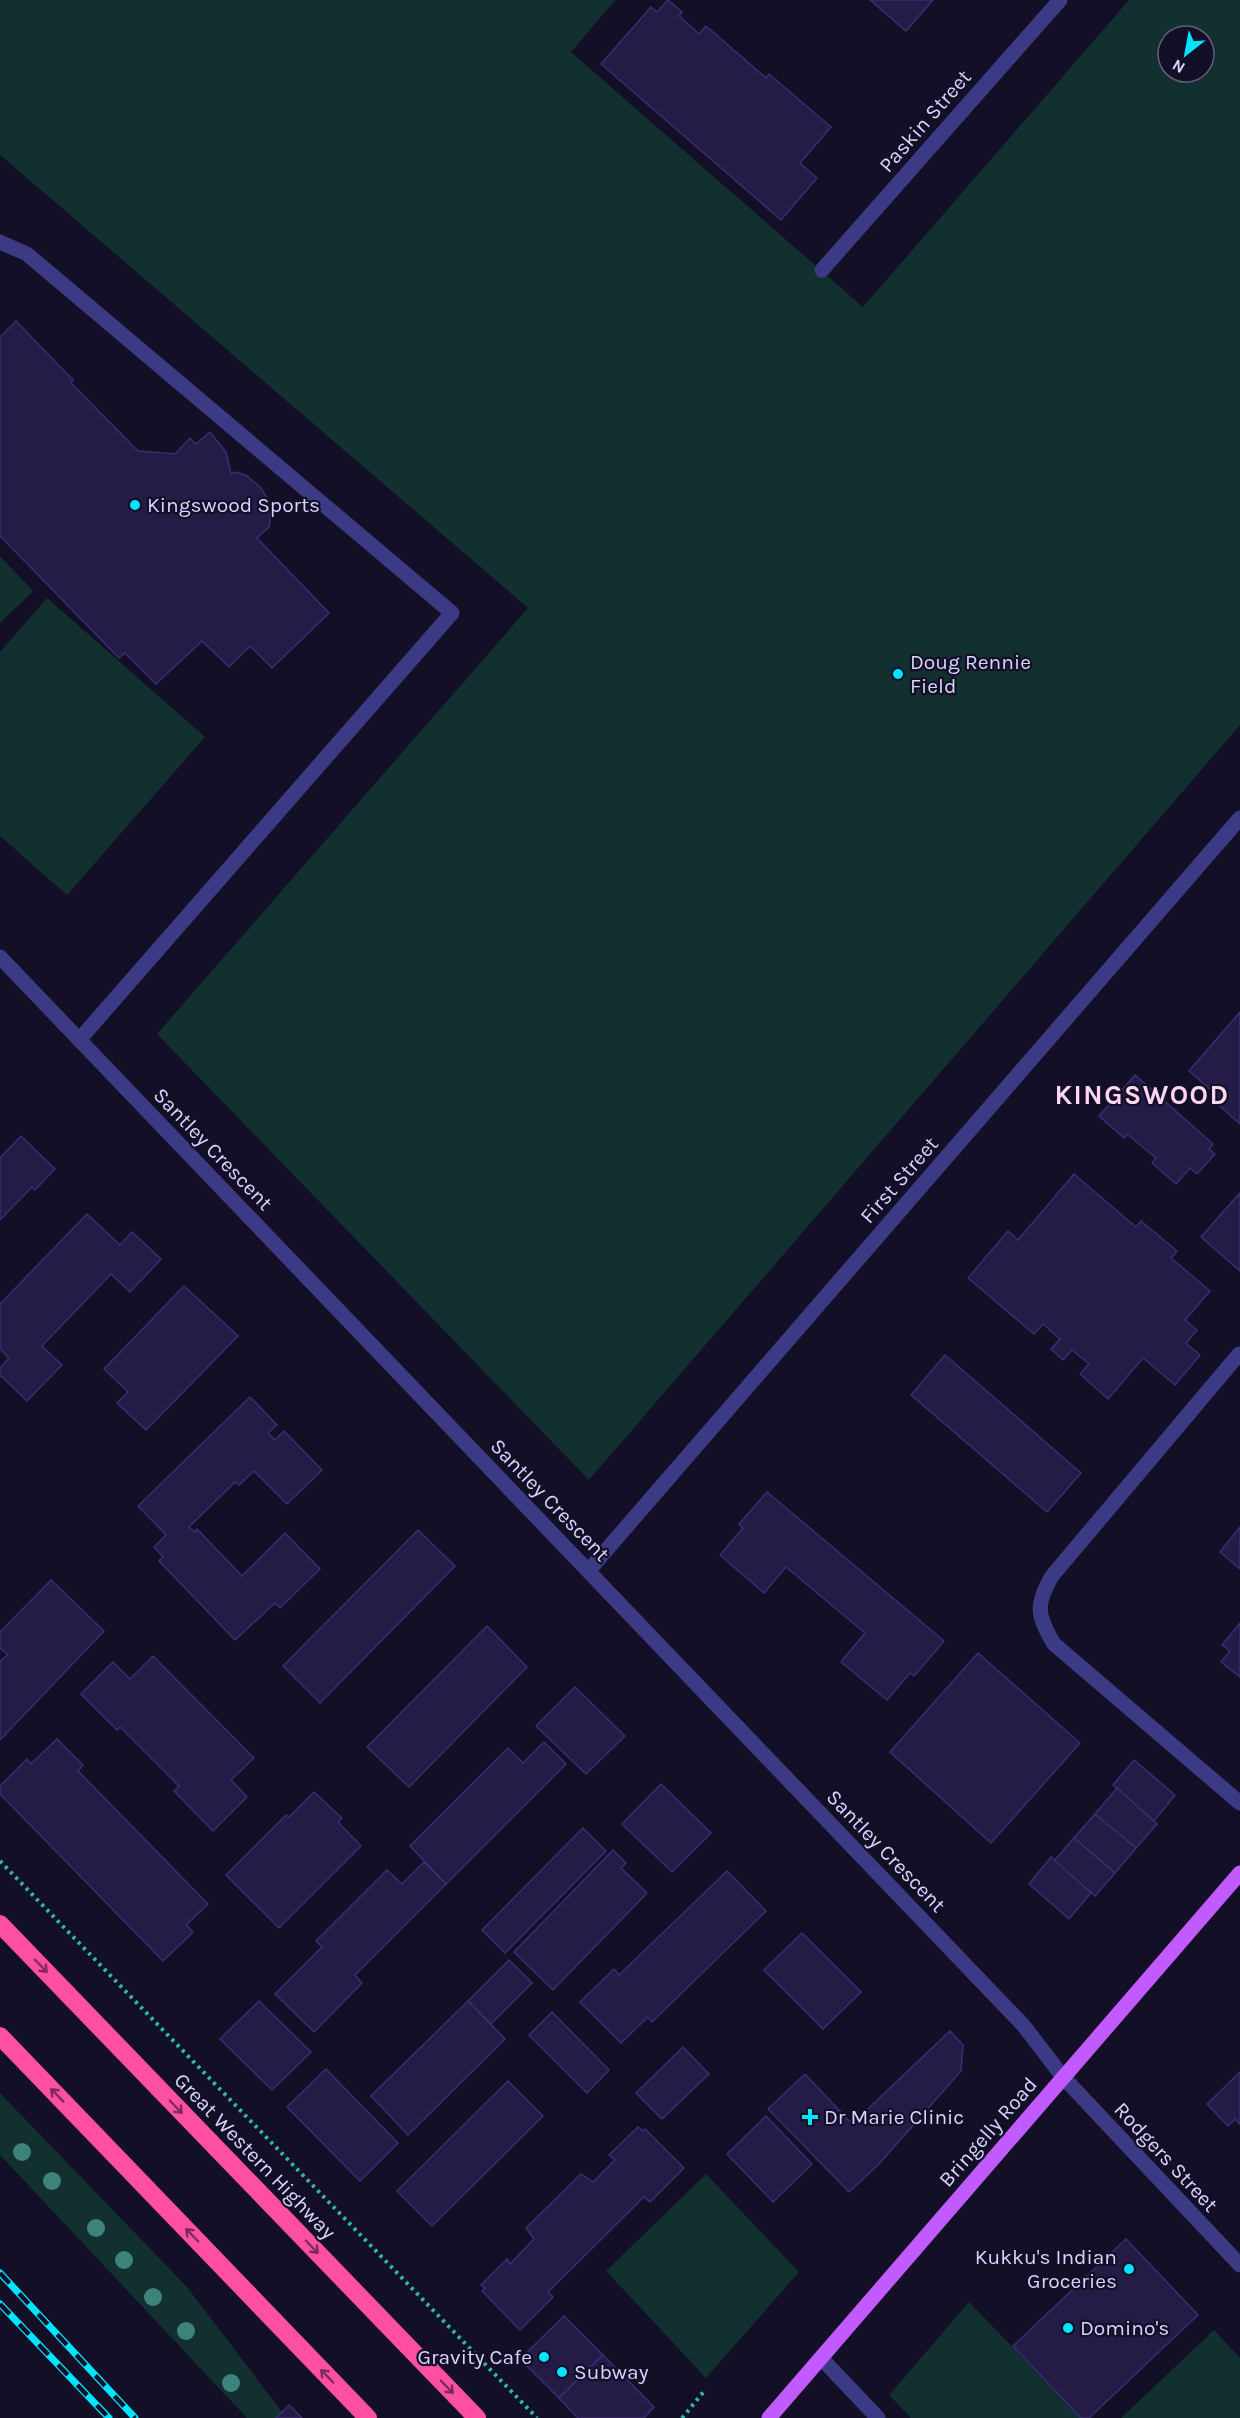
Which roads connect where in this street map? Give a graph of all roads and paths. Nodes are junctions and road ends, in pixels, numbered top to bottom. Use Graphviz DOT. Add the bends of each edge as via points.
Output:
graph roads {
  1 [pos="1060,0"];
  2 [pos="0,242"];
  3 [pos="822,270"];
  4 [pos="1240,818"];
  5 [pos="0,957"];
  6 [pos="79,1040"];
  7 [pos="1239,1354"];
  8 [pos="589,1570"];
  9 [pos="1240,1803"];
  10 [pos="0,1861"];
  11 [pos="1240,1873"];
  12 [pos="0,1924"];
  13 [pos="0,2036"];
  14 [pos="1063,2077"];
  15 [pos="1240,2265"];
  16 [pos="820,2358"];
  17 [pos="706,2389"];
  18 [pos="368,2418"];
  19 [pos="477,2418"];
  20 [pos="537,2418"];
  21 [pos="682,2418"];
  22 [pos="769,2418"];
  23 [pos="878,2418"];
  1 -- 3 [label="street, Paskin Street"];
  2 -- 6 [label="street" via="27,254 452,612"];
  4 -- 8 [label="street, First Street"];
  5 -- 6 [label="street, Santley Crescent"];
  6 -- 8 [label="street, Santley Crescent"];
  7 -- 9 [label="street" via="1052,1576 1038,1610 1054,1644"];
  8 -- 14 [label="street, Santley Crescent" via="1024,2025"];
  10 -- 20 [label="path"];
  11 -- 14 [label="main road, Bringelly Road"];
  12 -- 19 [label="highway, Great Western Highway, one-way"];
  18 -- 13 [label="highway, one-way"];
  14 -- 15 [label="street, Rodgers Street"];
  14 -- 16 [label="main road, Bringelly Road"];
  16 -- 22 [label="main road, Bringelly Road"];
  16 -- 23 [label="street"];
  17 -- 21 [label="path"];
}
